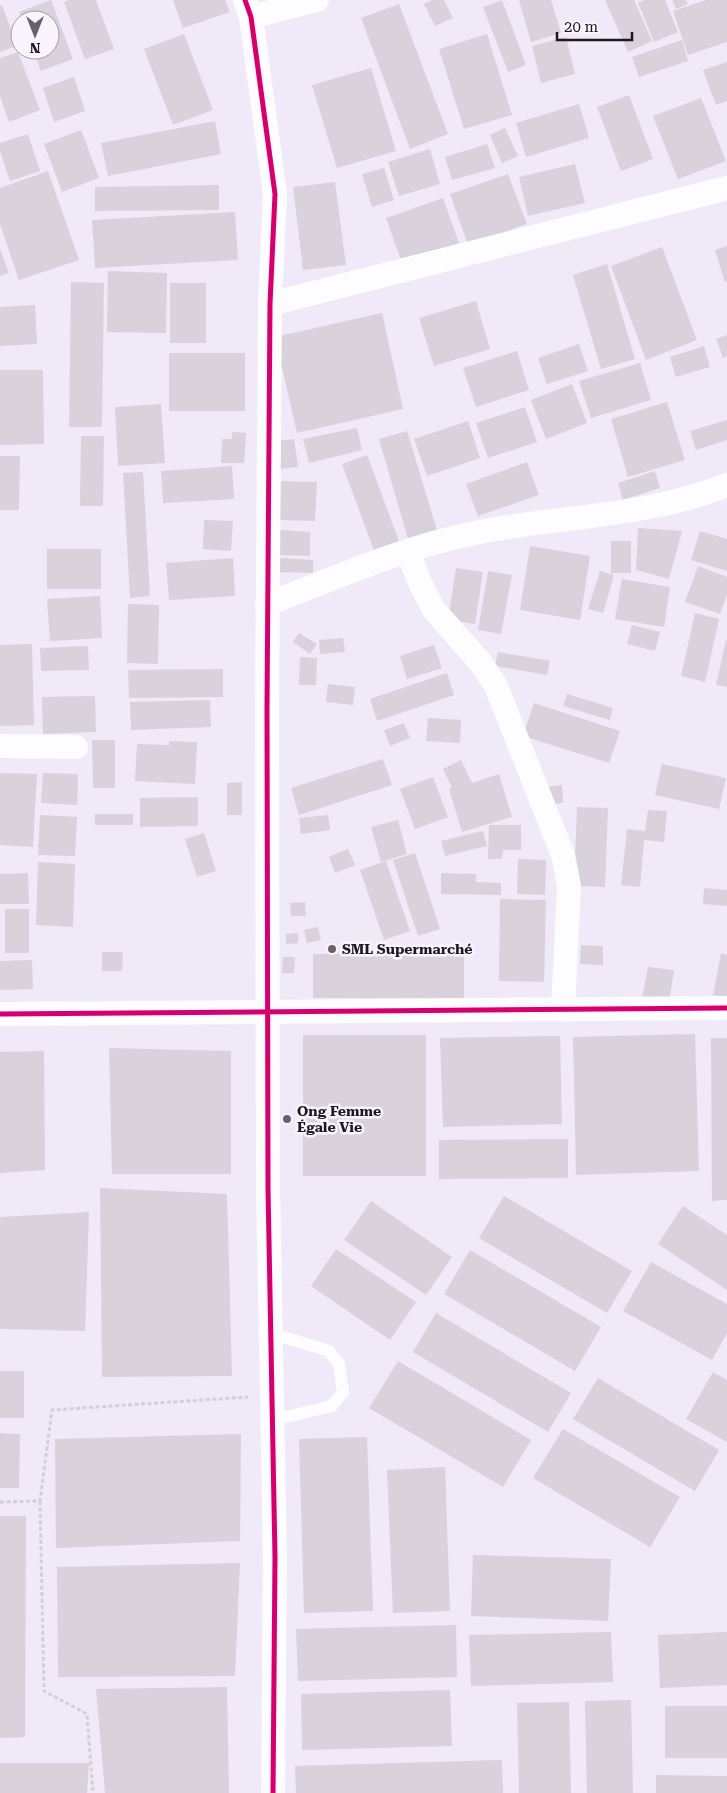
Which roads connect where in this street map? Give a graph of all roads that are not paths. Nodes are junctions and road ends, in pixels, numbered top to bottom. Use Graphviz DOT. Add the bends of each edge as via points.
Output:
graph roads {
  1 [pos="317,0"];
  2 [pos="248,8"];
  3 [pos="727,188"];
  4 [pos="270,304"];
  5 [pos="727,485"];
  6 [pos="408,552"];
  7 [pos="268,604"];
  8 [pos="0,746"];
  9 [pos="76,747"];
  10 [pos="727,1008"];
  11 [pos="564,1010"];
  12 [pos="268,1013"];
  13 [pos="0,1014"];
  14 [pos="270,1333"];
  15 [pos="273,1420"];
  16 [pos="273,1793"];
  1 -- 2 [label="street"];
  2 -- 4 [label="street" via="275,194"];
  3 -- 4 [label="street"];
  4 -- 7 [label="street"];
  5 -- 6 [label="street" via="693,499 655,508 506,527 455,537"];
  6 -- 7 [label="street"];
  6 -- 11 [label="street" via="434,610 480,662 494,684 564,855 569,886"];
  7 -- 12 [label="street"];
  8 -- 9 [label="street"];
  10 -- 11 [label="street"];
  11 -- 12 [label="street"];
  12 -- 13 [label="street"];
  12 -- 14 [label="street"];
  14 -- 15 [label="street"];
  14 -- 15 [label="lane" via="329,1351 339,1364 343,1392 332,1406"];
  15 -- 16 [label="street"];
}
